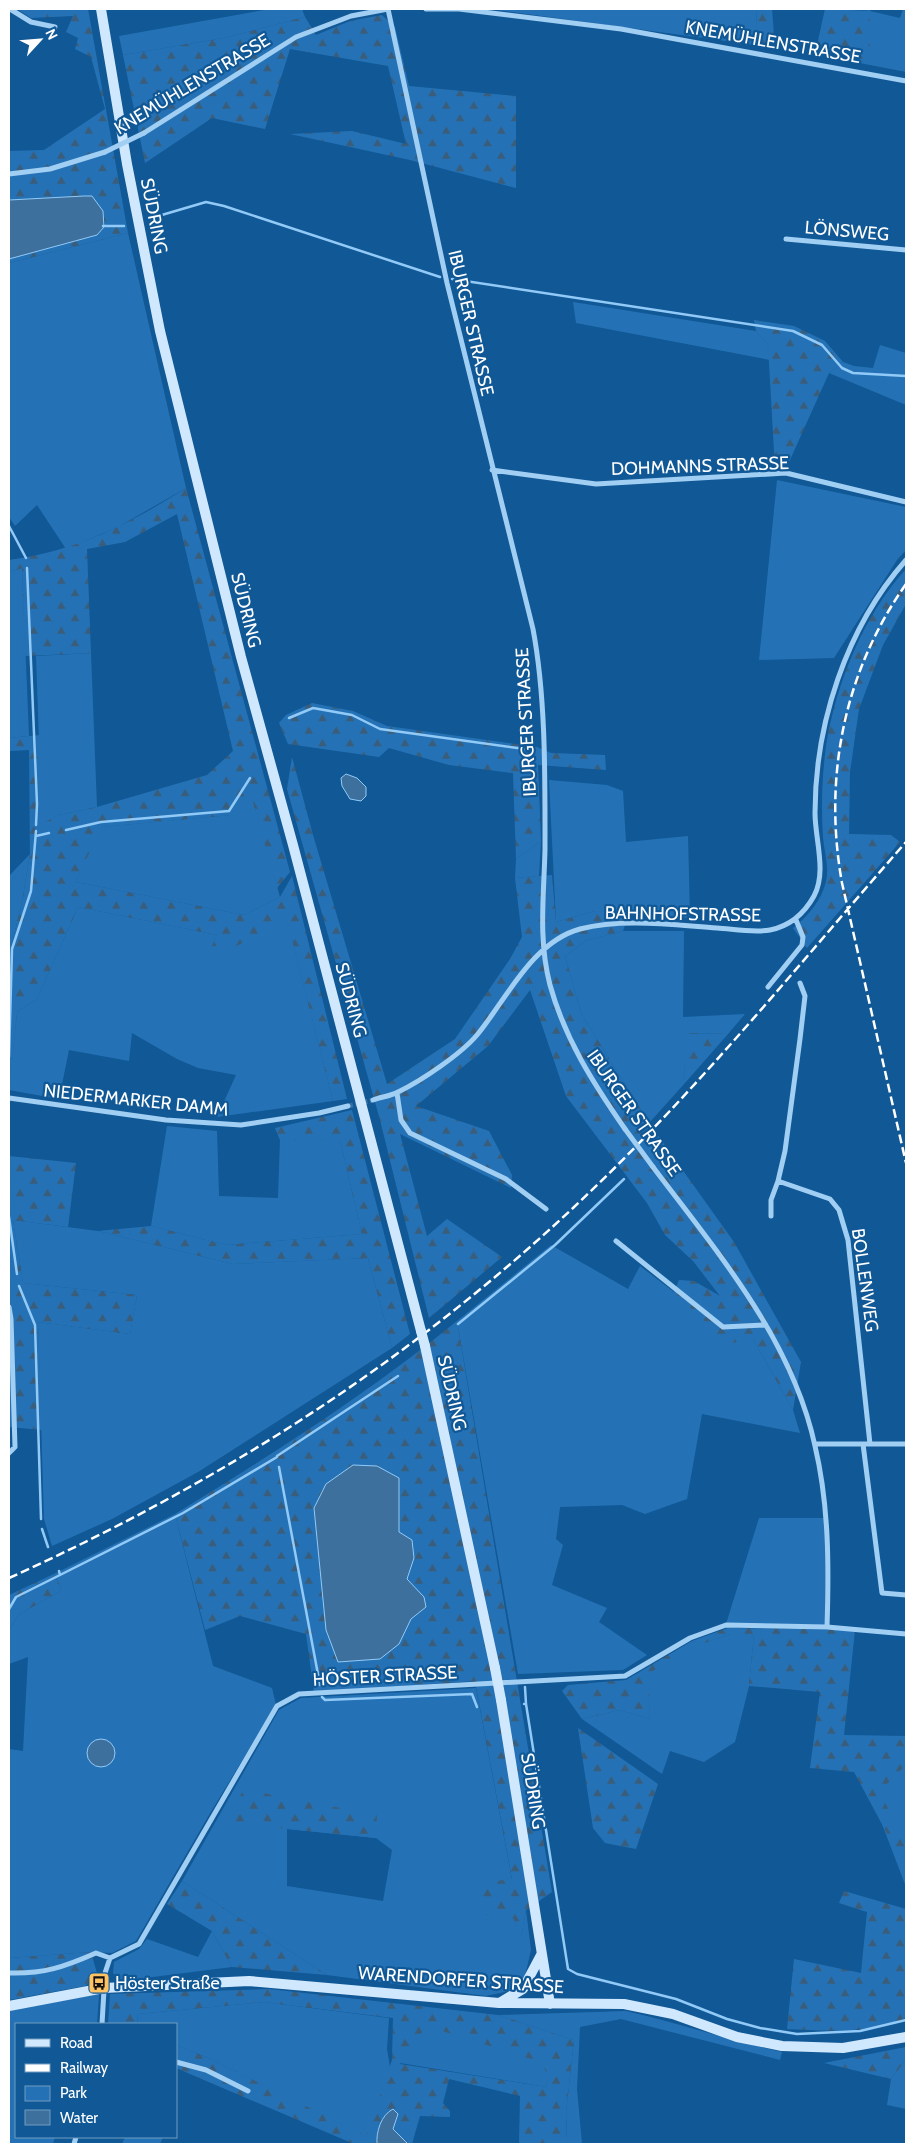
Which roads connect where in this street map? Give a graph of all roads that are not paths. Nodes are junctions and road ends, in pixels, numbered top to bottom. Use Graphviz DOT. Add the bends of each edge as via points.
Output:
graph roads {
  1 [pos="10,9"];
  2 [pos="101,9"];
  3 [pos="388,9"];
  4 [pos="426,9"];
  5 [pos="55,27"];
  6 [pos="906,80"];
  7 [pos="9,174"];
  8 [pos="786,239"];
  9 [pos="906,250"];
  10 [pos="492,470"];
  11 [pos="906,502"];
  12 [pos="906,560"];
  13 [pos="796,920"];
  14 [pos="544,950"];
  15 [pos="800,983"];
  16 [pos="768,987"];
  17 [pos="397,1093"];
  18 [pos="9,1098"];
  19 [pos="373,1100"];
  20 [pos="348,1106"];
  21 [pos="778,1181"];
  22 [pos="546,1209"];
  23 [pos="771,1216"];
  24 [pos="616,1241"];
  25 [pos="9,1307"];
  26 [pos="766,1325"];
  27 [pos="815,1444"];
  28 [pos="866,1444"];
  29 [pos="906,1444"];
  30 [pos="9,1453"];
  31 [pos="906,1595"];
  32 [pos="827,1627"];
  33 [pos="906,1634"];
  34 [pos="541,1955"];
  35 [pos="110,1958"];
  36 [pos="9,1973"];
  37 [pos="104,1988"];
  38 [pos="499,2003"];
  39 [pos="550,2004"];
  40 [pos="9,2006"];
  41 [pos="102,2023"];
  42 [pos="906,2037"];
  43 [pos="178,2063"];
  44 [pos="248,2091"];
  1 -- 5 [label="street" via="31,22"];
  2 -- 34 [label="main road, SÜDRING, bridge" via="160,331 240,658 425,1346 495,1668 529,1864"];
  3 -- 7 [label="street, KNEMÜHLENSTRASSE, bridge" via="351,16 296,37 144,133 105,152 50,169"];
  3 -- 10 [label="street, IBURGER STRASSE" via="447,283"];
  4 -- 6 [label="street, KNEMÜHLENSTRASSE" via="459,9 621,29"];
  8 -- 9 [label="street, LÖNSWEG"];
  10 -- 11 [label="street, DOHMANNS STRASSE" via="596,484 786,473"];
  10 -- 14 [label="street, IBURGER STRASSE" via="539,662"];
  12 -- 13 [label="street" via="856,634 830,704 817,760 815,814 820,872 815,895"];
  13 -- 14 [label="street, BAHNHOFSTRASSE" via="769,930 603,924 577,930"];
  13 -- 16 [label="street" via="803,937 802,946"];
  14 -- 17 [label="street" via="475,1037 436,1069"];
  14 -- 26 [label="street, IBURGER STRASSE, bridge" via="550,983 570,1042 596,1087 747,1294"];
  15 -- 21 [label="street" via="805,996 785,1151"];
  17 -- 19 [label="street"];
  17 -- 22 [label="street" via="400,1120 410,1133 506,1180"];
  18 -- 20 [label="street, NIEDERMARKER DAMM" via="166,1120 241,1125"];
  21 -- 23 [label="street" via="771,1200"];
  21 -- 28 [label="street, BOLLENWEG" via="830,1199 839,1210 848,1240"];
  24 -- 26 [label="street" via="723,1327"];
  25 -- 30 [label="street" via="12,1318 15,1447"];
  26 -- 27 [label="street, IBURGER STRASSE" via="791,1375"];
  27 -- 28 [label="street"];
  27 -- 32 [label="street, IBURGER STRASSE" via="828,1535"];
  28 -- 29 [label="street"];
  28 -- 31 [label="street, BOLLENWEG" via="882,1592"];
  32 -- 33 [label="street"];
  32 -- 35 [label="street, HÖSTER STRASSE" via="726,1625 690,1638 625,1676 299,1694 277,1706 139,1944"];
  34 -- 38 [label="main road" via="523,1989"];
  34 -- 39 [label="main road, SÜDRING"];
  35 -- 36 [label="street" via="96,1953 58,1970"];
  35 -- 37 [label="street"];
  37 -- 38 [label="main road, WARENDORFER STRASSE" via="249,1981"];
  37 -- 40 [label="main road, WARENDORFER STRASSE"];
  37 -- 41 [label="street"];
  38 -- 39 [label="main road, WARENDORFER STRASSE"];
  39 -- 42 [label="main road, WARENDORFER STRASSE" via="624,2004 673,2014 737,2037 782,2046 844,2048"];
  43 -- 44 [label="street" via="206,2070"];
}
